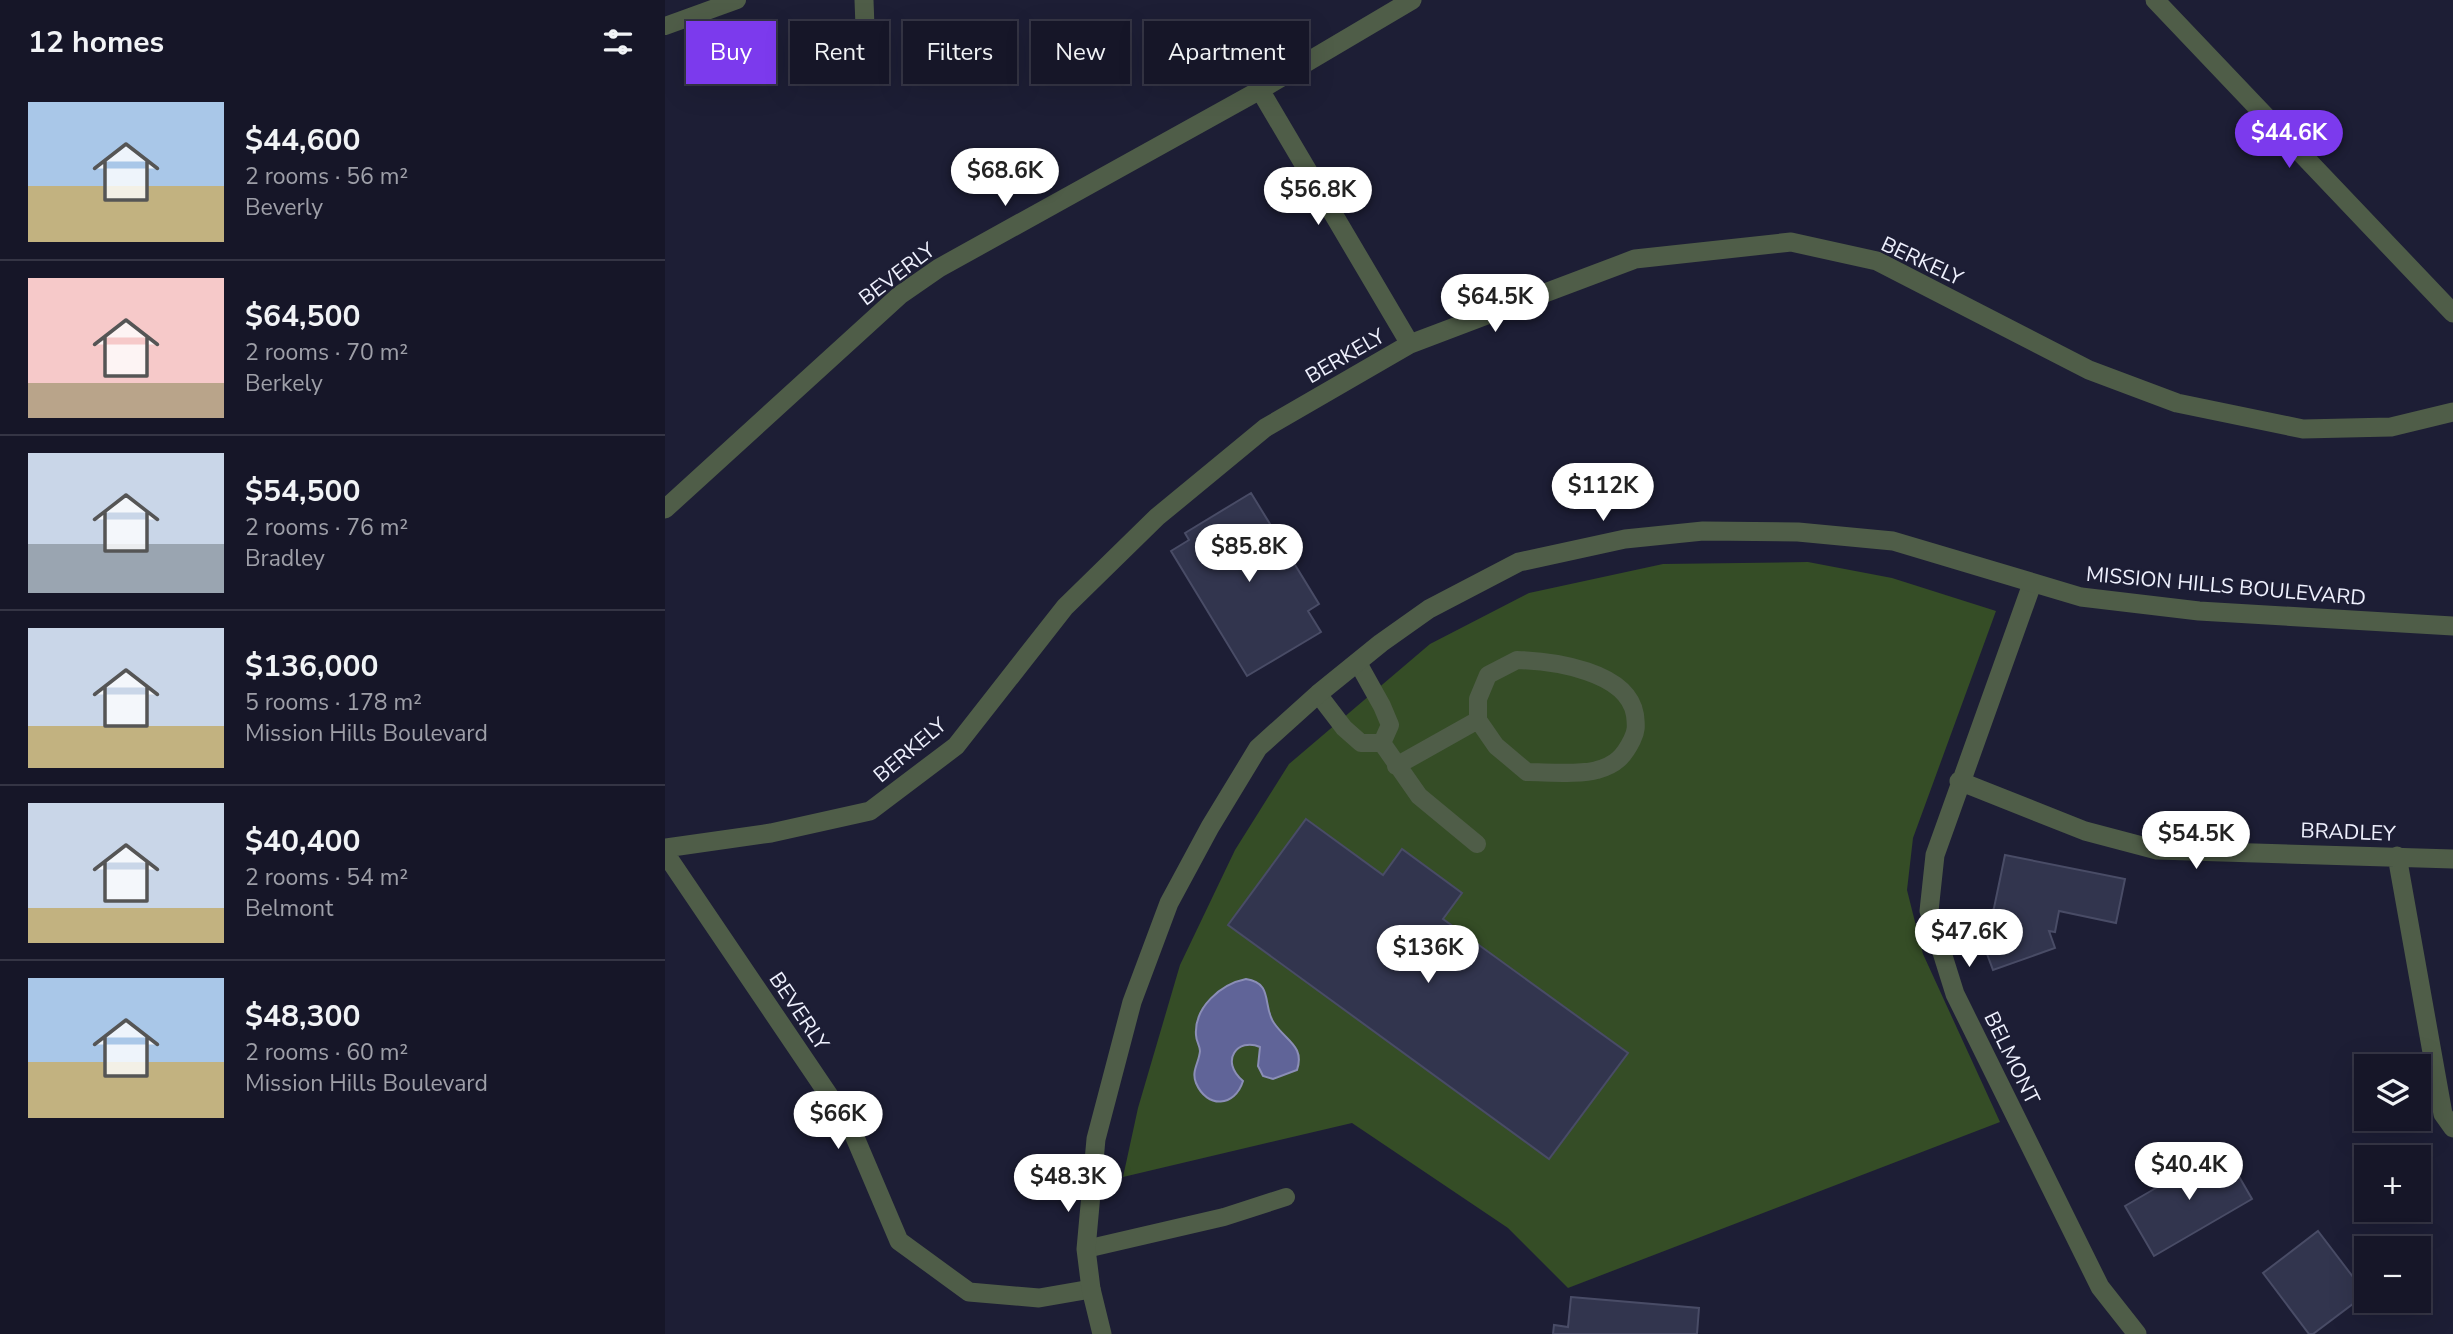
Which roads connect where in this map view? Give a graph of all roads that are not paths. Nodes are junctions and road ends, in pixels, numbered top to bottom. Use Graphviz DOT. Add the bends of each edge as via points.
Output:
graph roads {
  1 [pos="737,0"];
  2 [pos="864,0"];
  3 [pos="1412,0"];
  4 [pos="2155,0"];
  5 [pos="865,21"];
  6 [pos="665,26"];
  7 [pos="1260,90"];
  8 [pos="2453,313"];
  9 [pos="1410,344"];
  10 [pos="2453,412"];
  11 [pos="665,509"];
  12 [pos="2032,584"];
  13 [pos="2453,626"];
  14 [pos="1358,663"];
  15 [pos="1318,694"];
  16 [pos="1478,720"];
  17 [pos="1382,743"];
  18 [pos="1396,766"];
  19 [pos="1959,781"];
  20 [pos="1477,844"];
  21 [pos="665,848"];
  22 [pos="665,853"];
  23 [pos="2397,856"];
  24 [pos="2453,859"];
  25 [pos="2453,1128"];
  26 [pos="1286,1197"];
  27 [pos="1086,1250"];
  28 [pos="1091,1289"];
  29 [pos="1102,1334"];
  30 [pos="2137,1334"];
  1 -- 6 [label="lane"];
  2 -- 5 [label="street"];
  3 -- 7 [label="street, BEVERLY"];
  4 -- 8 [label="street"];
  7 -- 9 [label="street"];
  7 -- 11 [label="street, BEVERLY" via="900,295"];
  9 -- 10 [label="street, BERKELY" via="1635,259 1791,242 1877,261 2089,370 2177,403 2303,429 2391,427"];
  9 -- 21 [label="street, BERKELY" via="1265,428 1157,517 1065,607 956,746 870,811 771,833"];
  12 -- 13 [label="street, MISSION HILLS BOULEVARD" via="2081,597 2199,611"];
  12 -- 14 [label="street, MISSION HILLS BOULEVARD" via="1893,541 1798,532 1703,531 1625,539 1519,562 1429,609"];
  12 -- 19 [label="street, BELMONT"];
  14 -- 15 [label="street, MISSION HILLS BOULEVARD"];
  14 -- 17 [label="lane" via="1390,725"];
  15 -- 17 [label="lane" via="1361,743"];
  15 -- 27 [label="street, MISSION HILLS BOULEVARD" via="1258,748 1169,903 1132,1002 1096,1139"];
  16 -- 16 [label="lane" via="1496,746 1527,772 1596,771 1623,758 1637,730 1633,704 1609,679 1543,661 1517,660 1488,675 1478,699"];
  16 -- 18 [label="lane"];
  17 -- 18 [label="lane"];
  18 -- 20 [label="lane" via="1419,796"];
  19 -- 23 [label="street, BRADLEY" via="2085,831 2157,850"];
  19 -- 30 [label="street, BELMONT" via="1935,855 1929,911 1955,994 2100,1287"];
  22 -- 28 [label="street, BEVERLY" via="851,1128 899,1241 969,1292 1039,1298"];
  23 -- 24 [label="street, BRADLEY"];
  23 -- 25 [label="street" via="2443,1114"];
  26 -- 27 [label="lane"];
  27 -- 28 [label="street, MISSION HILLS BOULEVARD"];
  28 -- 29 [label="street, MISSION HILLS BOULEVARD"];
}
